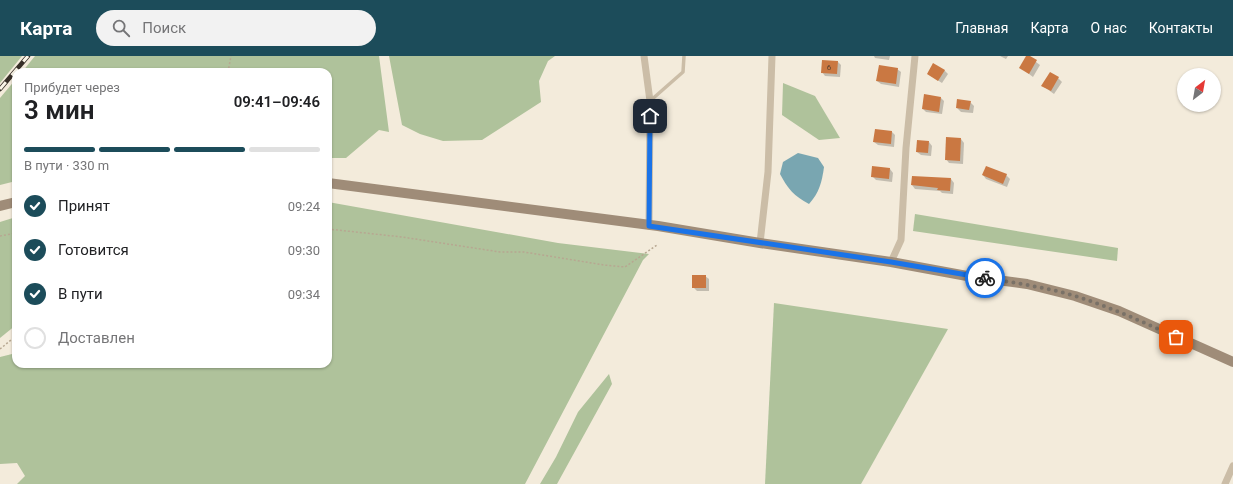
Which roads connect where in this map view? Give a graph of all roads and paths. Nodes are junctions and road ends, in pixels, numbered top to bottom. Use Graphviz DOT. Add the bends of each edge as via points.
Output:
graph roads {
  1 [pos="232,56"];
  2 [pos="644,56"];
  3 [pos="684,56"];
  4 [pos="772,56"];
  5 [pos="915,56"];
  6 [pos="229,68"];
  7 [pos="650,101"];
  8 [pos="332,183"];
  9 [pos="12,203"];
  10 [pos="0,206"];
  11 [pos="649,226"];
  12 [pos="332,229"];
  13 [pos="12,234"];
  14 [pos="0,236"];
  15 [pos="760,243"];
  16 [pos="657,245"];
  17 [pos="891,262"];
  18 [pos="12,339"];
  19 [pos="0,349"];
  20 [pos="1233,362"];
  21 [pos="1233,466"];
  22 [pos="1225,484"];
  1 -- 6 [label="path"];
  2 -- 7 [label="street"];
  3 -- 7 [label="lane" via="683,72"];
  4 -- 15 [label="street" via="768,172"];
  5 -- 17 [label="street" via="901,240"];
  7 -- 11 [label="street"];
  8 -- 11 [label="street"];
  9 -- 10 [label="street"];
  11 -- 15 [label="street"];
  12 -- 16 [label="path" via="500,252 524,252 625,267"];
  13 -- 14 [label="path"];
  15 -- 17 [label="street"];
  17 -- 20 [label="street" via="1027,284 1075,296 1119,311"];
  18 -- 19 [label="path"];
  21 -- 22 [label="street"];
}
